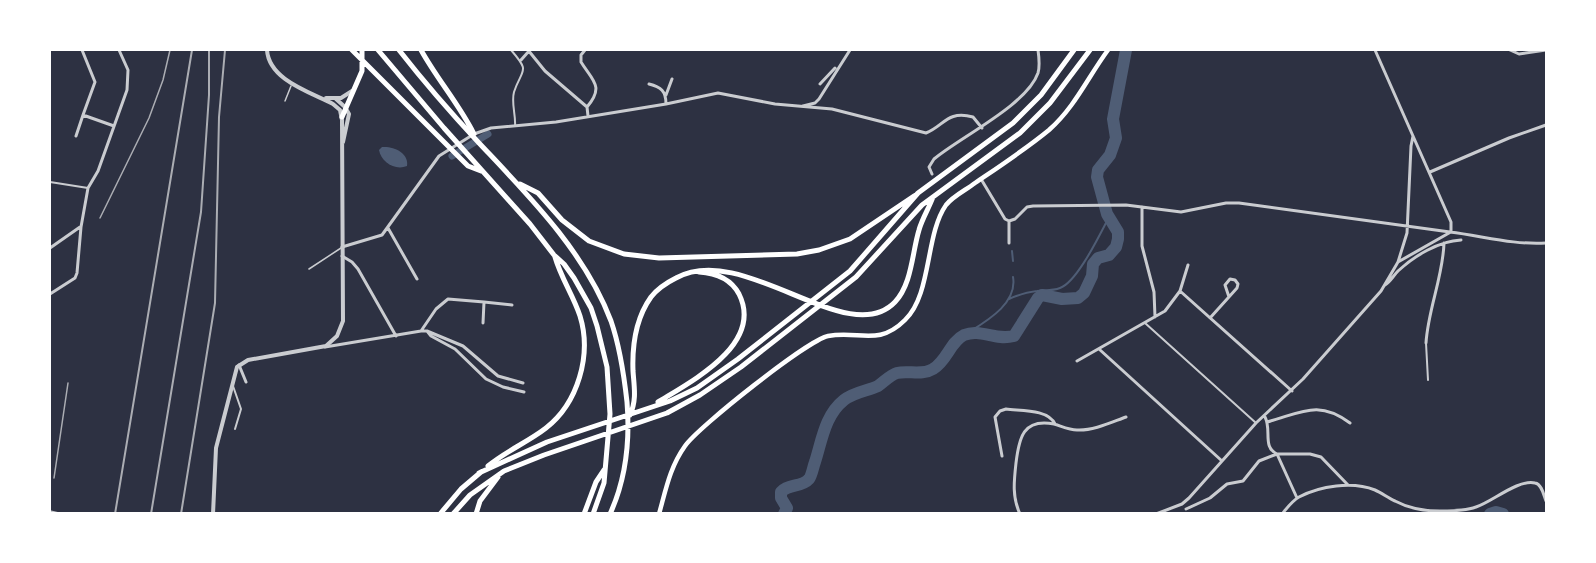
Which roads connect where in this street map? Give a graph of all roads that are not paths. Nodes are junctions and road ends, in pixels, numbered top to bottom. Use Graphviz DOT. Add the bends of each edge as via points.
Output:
graph roads {
  1 [pos="82,50"];
  2 [pos="119,50"];
  3 [pos="267,50"];
  4 [pos="351,50"];
  5 [pos="362,50"];
  6 [pos="378,50"];
  7 [pos="399,50"];
  8 [pos="421,50"];
  9 [pos="511,50"];
  10 [pos="529,50"];
  11 [pos="585,50"];
  12 [pos="850,50"];
  13 [pos="1074,50"];
  14 [pos="1090,50"];
  15 [pos="1108,50"];
  16 [pos="1375,50"];
  17 [pos="1510,50"];
  18 [pos="1546,50"];
  19 [pos="1039,51"];
  20 [pos="521,60"];
  21 [pos="839,65"];
  22 [pos="672,79"];
  23 [pos="292,82"];
  24 [pos="649,84"];
  25 [pos="820,84"];
  26 [pos="356,86"];
  27 [pos="666,95"];
  28 [pos="319,97"];
  29 [pos="336,99"];
  30 [pos="285,101"];
  31 [pos="666,104"];
  32 [pos="345,107"];
  33 [pos="586,107"];
  34 [pos="802,107"];
  35 [pos="83,115"];
  36 [pos="588,116"];
  37 [pos="342,117"];
  38 [pos="114,126"];
  39 [pos="515,126"];
  40 [pos="1546,126"];
  41 [pos="982,128"];
  42 [pos="76,136"];
  43 [pos="1413,136"];
  44 [pos="478,141"];
  45 [pos="342,146"];
  46 [pos="481,171"];
  47 [pos="1430,172"];
  48 [pos="932,174"];
  49 [pos="981,179"];
  50 [pos="50,182"];
  51 [pos="517,182"];
  52 [pos="88,188"];
  53 [pos="918,193"];
  54 [pos="933,196"];
  55 [pos="1143,207"];
  56 [pos="1009,221"];
  57 [pos="81,227"];
  58 [pos="1408,227"];
  59 [pos="388,228"];
  60 [pos="1451,232"];
  61 [pos="1461,240"];
  62 [pos="1009,243"];
  63 [pos="1444,243"];
  64 [pos="1546,243"];
  65 [pos="342,247"];
  66 [pos="50,248"];
  67 [pos="554,255"];
  68 [pos="342,256"];
  69 [pos="1398,262"];
  70 [pos="1188,265"];
  71 [pos="309,269"];
  72 [pos="692,271"];
  73 [pos="417,279"];
  74 [pos="1384,286"];
  75 [pos="1180,291"];
  76 [pos="50,294"];
  77 [pos="1229,297"];
  78 [pos="484,302"];
  79 [pos="512,304"];
  80 [pos="1155,317"];
  81 [pos="1210,318"];
  82 [pos="483,323"];
  83 [pos="1145,323"];
  84 [pos="421,332"];
  85 [pos="427,332"];
  86 [pos="396,336"];
  87 [pos="1426,343"];
  88 [pos="319,348"];
  89 [pos="1099,350"];
  90 [pos="1077,361"];
  91 [pos="239,365"];
  92 [pos="1428,380"];
  93 [pos="246,382"];
  94 [pos="523,383"];
  95 [pos="232,384"];
  96 [pos="1292,390"];
  97 [pos="524,392"];
  98 [pos="649,408"];
  99 [pos="50,414"];
  100 [pos="1126,417"];
  101 [pos="1265,417"];
  102 [pos="628,419"];
  103 [pos="1267,422"];
  104 [pos="1256,423"];
  105 [pos="1350,423"];
  106 [pos="1055,424"];
  107 [pos="50,427"];
  108 [pos="235,429"];
  109 [pos="1277,454"];
  110 [pos="1002,456"];
  111 [pos="1222,461"];
  112 [pos="605,468"];
  113 [pos="504,471"];
  114 [pos="479,473"];
  115 [pos="1348,485"];
  116 [pos="1297,498"];
  117 [pos="1546,501"];
  118 [pos="1183,503"];
  119 [pos="50,511"];
  120 [pos="1185,511"];
  121 [pos="63,513"];
  122 [pos="213,513"];
  123 [pos="440,513"];
  124 [pos="453,513"];
  125 [pos="476,513"];
  126 [pos="584,513"];
  127 [pos="593,513"];
  128 [pos="610,513"];
  129 [pos="659,513"];
  130 [pos="1020,513"];
  131 [pos="1155,513"];
  132 [pos="1282,513"];
  1 -- 35 [label="street" via="95,82"];
  2 -- 38 [label="street" via="128,70 128,90"];
  3 -- 23 [label="street" via="273,67"];
  4 -- 46 [label="highway" via="468,166"];
  5 -- 26 [label="highway" via="363,67"];
  6 -- 46 [label="highway"];
  7 -- 44 [label="highway"];
  8 -- 44 [label="highway"];
  9 -- 20 [label="street"];
  10 -- 20 [label="street"];
  10 -- 33 [label="street" via="545,71"];
  11 -- 33 [label="street" via="581,62 594,78 596,89"];
  12 -- 21 [label="street"];
  13 -- 53 [label="highway" via="1041,95 1013,123"];
  14 -- 54 [label="highway" via="1050,103 1020,133"];
  15 -- 49 [label="main road" via="1058,121"];
  16 -- 43 [label="street"];
  17 -- 18 [label="street" via="1519,54"];
  19 -- 41 [label="street" via="1039,68 1032,85"];
  20 -- 39 [label="street" via="522,75 514,93"];
  21 -- 25 [label="street"];
  21 -- 34 [label="street" via="819,99"];
  22 -- 27 [label="street"];
  23 -- 28 [label="street"];
  23 -- 30 [label="lane"];
  24 -- 27 [label="street"];
  26 -- 29 [label="street" via="348,95"];
  26 -- 32 [label="highway"];
  27 -- 31 [label="street"];
  28 -- 29 [label="street"];
  28 -- 37 [label="street" via="338,107"];
  29 -- 32 [label="street"];
  31 -- 34 [label="street" via="718,93"];
  31 -- 36 [label="street"];
  32 -- 37 [label="highway"];
  32 -- 45 [label="street" via="349,120"];
  33 -- 36 [label="street"];
  34 -- 41 [label="street" via="832,109 928,133 944,121 964,115 976,118"];
  35 -- 38 [label="street"];
  35 -- 42 [label="street"];
  36 -- 39 [label="street"];
  37 -- 45 [label="street"];
  38 -- 52 [label="street"];
  39 -- 59 [label="street" via="484,129 439,156"];
  40 -- 47 [label="street"];
  41 -- 48 [label="street" via="934,159 929,167"];
  43 -- 47 [label="street"];
  43 -- 58 [label="street"];
  44 -- 51 [label="highway"];
  45 -- 65 [label="street"];
  46 -- 67 [label="highway"];
  47 -- 60 [label="street" via="1451,222"];
  49 -- 56 [label="street"];
  49 -- 129 [label="main road" via="949,198 922,286 907,318 881,335 828,336 815,340 788,360 687,444 672,467"];
  50 -- 52 [label="street"];
  51 -- 53 [label="highway" via="538,193 562,220 589,241 624,254 659,258 819,250 850,239"];
  51 -- 102 [label="highway" via="571,248 598,293 617,342"];
  52 -- 57 [label="street"];
  53 -- 98 [label="highway" via="850,271 697,388"];
  54 -- 72 [label="highway" via="920,227 902,294 880,313 863,316 843,312 730,271"];
  54 -- 113 [label="highway" via="856,277 700,395 651,420"];
  55 -- 56 [label="street" via="1030,206"];
  55 -- 58 [label="street" via="1181,212 1239,203"];
  55 -- 80 [label="street" via="1142,246 1154,292"];
  56 -- 62 [label="street"];
  57 -- 66 [label="street"];
  57 -- 76 [label="street" via="76,276"];
  58 -- 60 [label="street"];
  58 -- 69 [label="street"];
  59 -- 65 [label="street" via="375,238"];
  59 -- 73 [label="street"];
  60 -- 64 [label="street" via="1516,243"];
  60 -- 69 [label="street"];
  61 -- 63 [label="street"];
  63 -- 74 [label="street" via="1409,262"];
  63 -- 87 [label="street"];
  65 -- 68 [label="street"];
  65 -- 71 [label="lane"];
  67 -- 112 [label="highway" via="574,278 591,308 602,345 610,414"];
  67 -- 114 [label="highway" via="582,325 584,348 574,393 551,424"];
  68 -- 86 [label="street" via="359,271"];
  68 -- 88 [label="street" via="343,321 333,340"];
  69 -- 74 [label="street"];
  70 -- 75 [label="street"];
  72 -- 98 [label="highway" via="715,274 737,290 744,312 742,332 717,362"];
  72 -- 102 [label="highway" via="665,283 643,310 633,345 635,405"];
  74 -- 96 [label="street"];
  75 -- 80 [label="street"];
  75 -- 81 [label="street"];
  77 -- 77 [label="street" via="1238,284 1235,280 1230,279 1225,285"];
  77 -- 81 [label="street"];
  78 -- 79 [label="street"];
  78 -- 82 [label="street"];
  78 -- 84 [label="street" via="448,299"];
  80 -- 83 [label="street"];
  81 -- 96 [label="street"];
  83 -- 89 [label="street"];
  83 -- 104 [label="street"];
  84 -- 85 [label="street"];
  84 -- 86 [label="street"];
  85 -- 94 [label="street" via="470,350 498,376"];
  85 -- 97 [label="street" via="455,349 486,379"];
  86 -- 88 [label="street"];
  87 -- 92 [label="street"];
  88 -- 91 [label="street" via="248,360"];
  89 -- 90 [label="street"];
  89 -- 111 [label="street"];
  91 -- 93 [label="street"];
  91 -- 95 [label="street"];
  95 -- 108 [label="street" via="241,409"];
  95 -- 122 [label="street" via="216,450"];
  96 -- 101 [label="street"];
  98 -- 114 [label="highway" via="546,442"];
  99 -- 107 [label="lane"];
  100 -- 106 [label="street" via="1089,429"];
  101 -- 103 [label="street"];
  101 -- 104 [label="street"];
  102 -- 128 [label="highway" via="622,476"];
  103 -- 105 [label="street" via="1316,408"];
  103 -- 109 [label="street" via="1268,445"];
  104 -- 111 [label="street"];
  106 -- 110 [label="street" via="1046,414 1000,411 995,417"];
  106 -- 130 [label="street" via="1040,423 1027,428 1018,443 1014,495"];
  109 -- 115 [label="street" via="1321,457"];
  109 -- 116 [label="street"];
  109 -- 120 [label="street" via="1259,461 1243,481 1227,484"];
  111 -- 118 [label="street"];
  112 -- 126 [label="highway"];
  112 -- 127 [label="highway"];
  113 -- 124 [label="highway" via="470,495"];
  113 -- 125 [label="highway" via="480,501"];
  114 -- 123 [label="highway"];
  115 -- 116 [label="street"];
  115 -- 117 [label="street" via="1374,490 1409,506 1438,511 1476,507 1514,487 1533,482"];
  116 -- 132 [label="street"];
  118 -- 120 [label="street"];
  118 -- 131 [label="street"];
  119 -- 121 [label="lane"];
}
